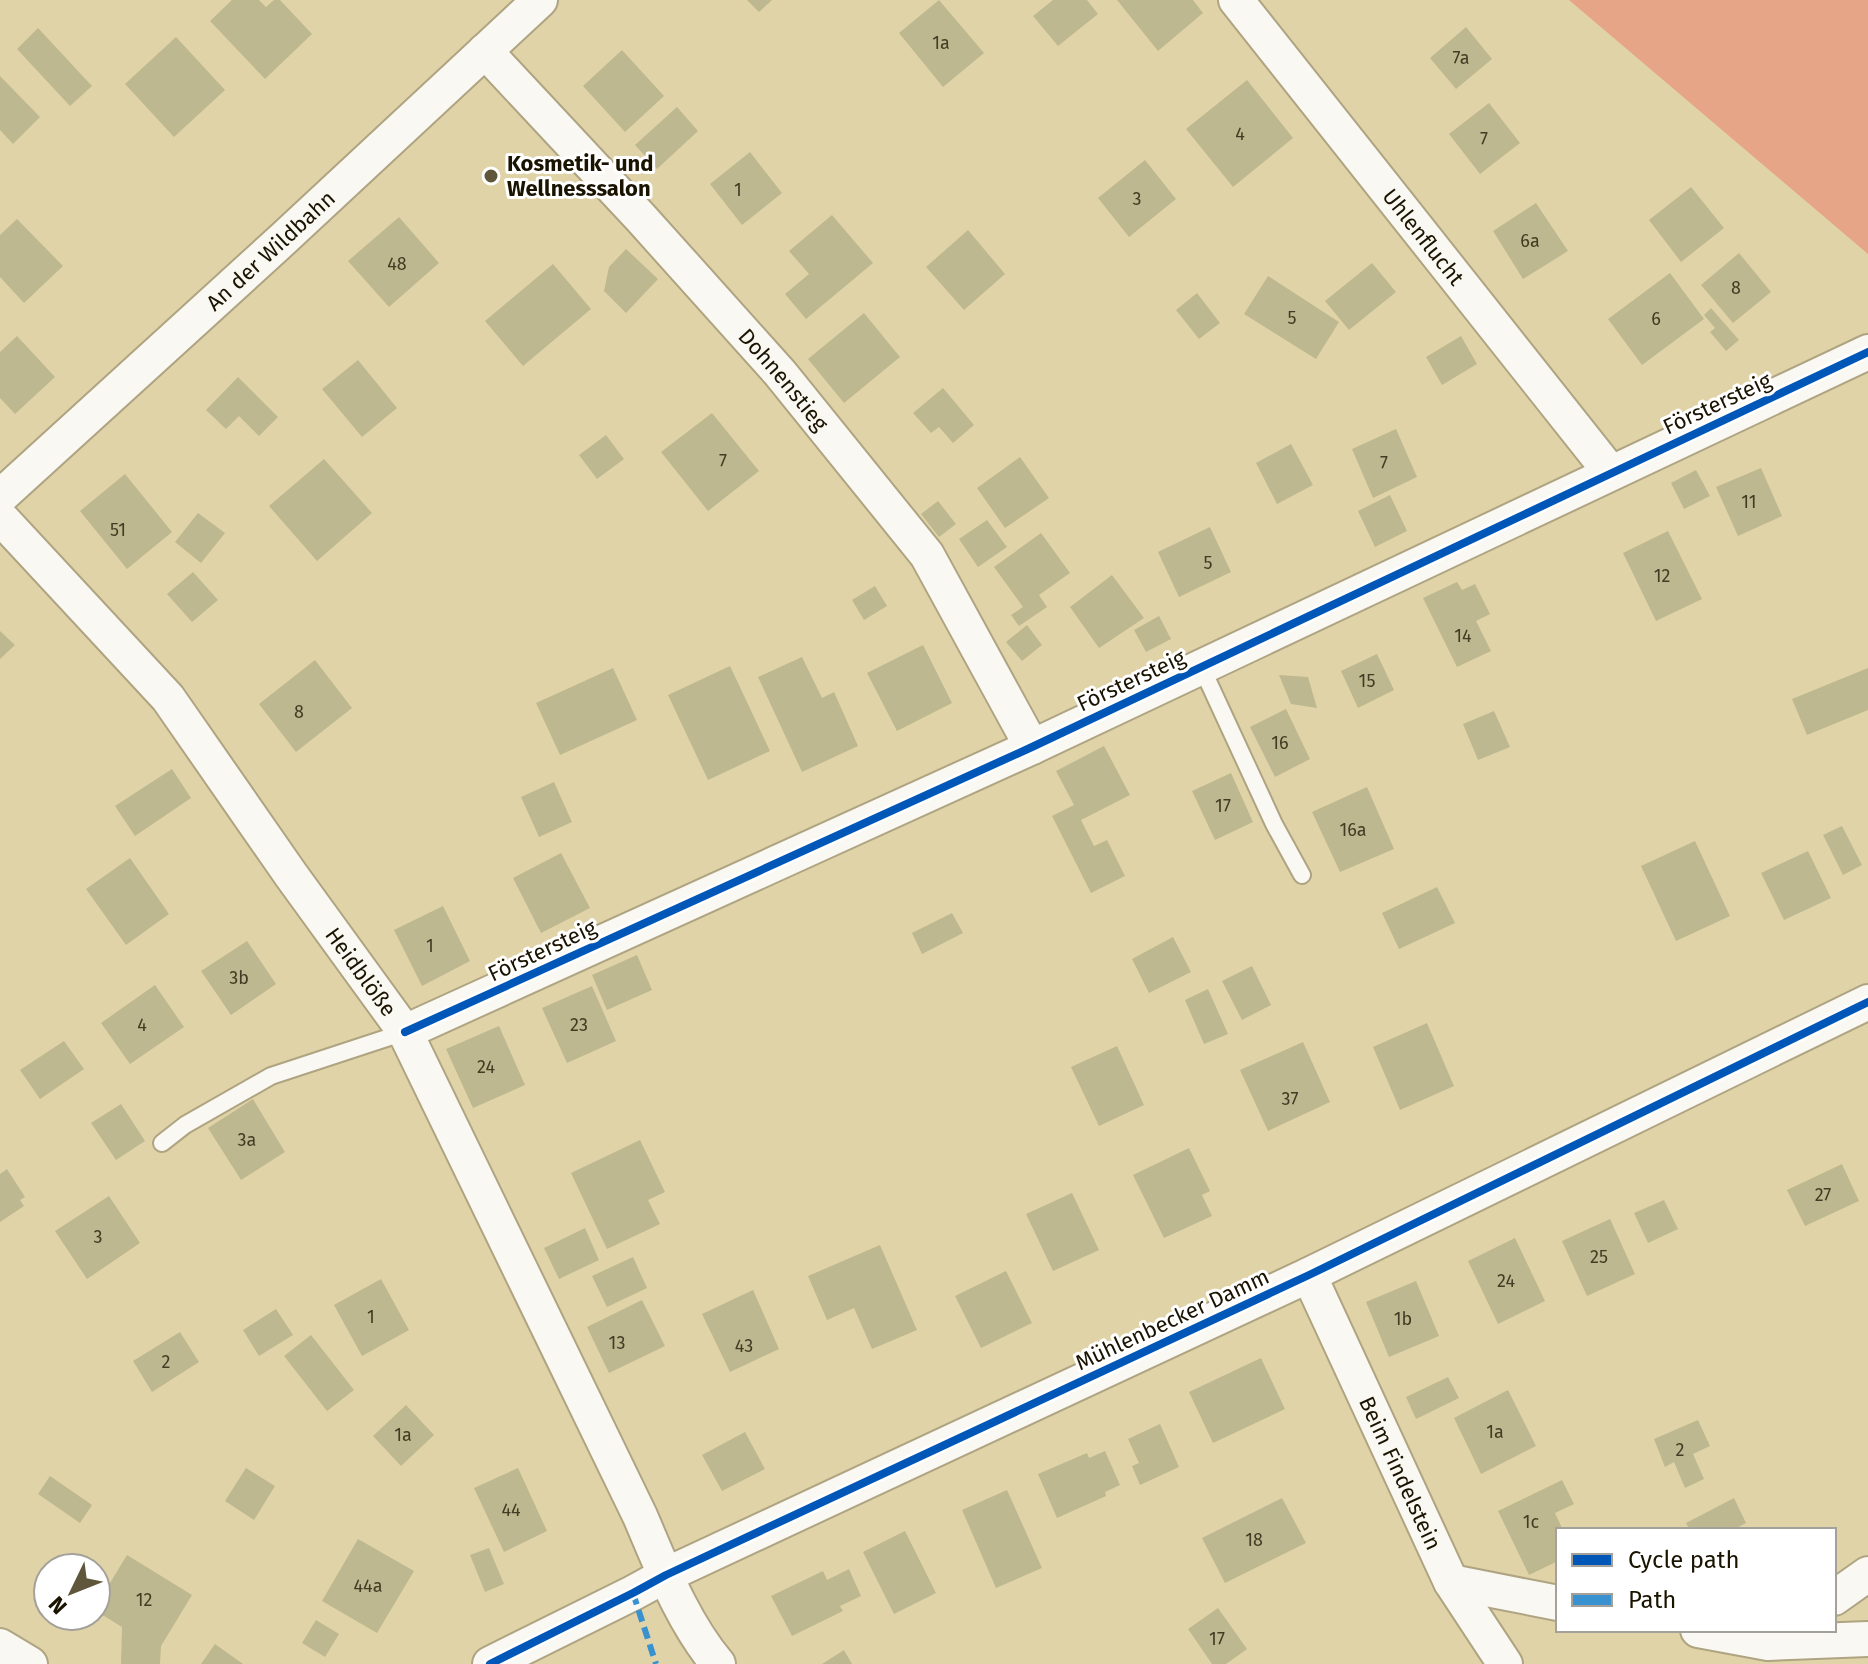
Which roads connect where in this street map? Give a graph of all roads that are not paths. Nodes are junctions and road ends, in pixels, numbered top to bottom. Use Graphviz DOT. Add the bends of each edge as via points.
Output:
graph roads {
  1 [pos="540,0"];
  2 [pos="1236,0"];
  3 [pos="485,51"];
  4 [pos="1868,352"];
  5 [pos="1611,473"];
  6 [pos="0,497"];
  7 [pos="0,517"];
  8 [pos="1201,666"];
  9 [pos="1032,747"];
  10 [pos="1302,875"];
  11 [pos="1868,1002"];
  12 [pos="405,1032"];
  13 [pos="162,1143"];
  14 [pos="1309,1275"];
  15 [pos="1868,1574"];
  16 [pos="666,1575"];
  17 [pos="1451,1582"];
  18 [pos="1836,1597"];
  19 [pos="1556,1603"];
  20 [pos="1721,1632"];
  21 [pos="1778,1637"];
  22 [pos="1868,1639"];
  23 [pos="0,1646"];
  24 [pos="30,1664"];
  25 [pos="490,1664"];
  26 [pos="718,1664"];
  27 [pos="1505,1664"];
  1 -- 3 [label="street, An der Wildbahn"];
  2 -- 5 [label="street, Uhlenflucht"];
  3 -- 6 [label="street, An der Wildbahn"];
  3 -- 9 [label="street, Dohnenstieg" via="780,373 927,555"];
  4 -- 5 [label="street, Förstersteig"];
  5 -- 8 [label="street, Förstersteig"];
  7 -- 12 [label="street, Heidblöße" via="168,698"];
  8 -- 9 [label="street, Förstersteig"];
  8 -- 10 [label="lane"];
  9 -- 12 [label="street, Förstersteig"];
  11 -- 14 [label="street, Mühlenbecker Damm"];
  12 -- 13 [label="lane" via="271,1076"];
  12 -- 16 [label="street, Heidblöße"];
  14 -- 16 [label="street, Mühlenbecker Damm"];
  14 -- 17 [label="street, Beim Findelstein"];
  15 -- 18 [label="street"];
  16 -- 25 [label="street, Mühlenbecker Damm"];
  16 -- 26 [label="street, Heidblöße" via="699,1642"];
  17 -- 19 [label="street"];
  17 -- 27 [label="street, Beim Findelstein"];
  20 -- 21 [label="street"];
  21 -- 22 [label="street"];
  23 -- 24 [label="street"];
}
